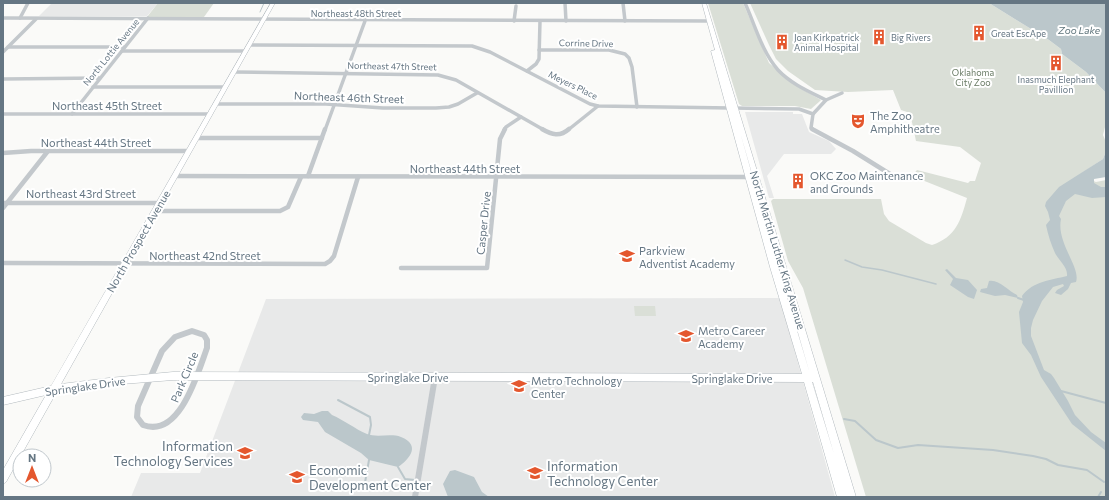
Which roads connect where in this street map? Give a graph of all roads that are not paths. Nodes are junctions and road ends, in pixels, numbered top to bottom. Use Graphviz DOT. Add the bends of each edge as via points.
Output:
graph roads {
  1 [pos="28,3"];
  2 [pos="273,3"];
  3 [pos="565,3"];
  4 [pos="623,3"];
  5 [pos="700,3"];
  6 [pos="704,3"];
  7 [pos="745,3"];
  8 [pos="516,6"];
  9 [pos="3,18"];
  10 [pos="20,18"];
  11 [pos="36,18"];
  12 [pos="148,18"];
  13 [pos="264,19"];
  14 [pos="365,20"];
  15 [pos="514,21"];
  16 [pos="540,21"];
  17 [pos="566,21"];
  18 [pos="625,21"];
  19 [pos="708,21"];
  20 [pos="250,45"];
  21 [pos="356,45"];
  22 [pos="8,47"];
  23 [pos="123,49"];
  24 [pos="539,50"];
  25 [pos="246,51"];
  26 [pos="3,52"];
  27 [pos="527,71"];
  28 [pos="234,72"];
  29 [pos="346,73"];
  30 [pos="100,78"];
  31 [pos="3,79"];
  32 [pos="93,87"];
  33 [pos="225,87"];
  34 [pos="477,93"];
  35 [pos="842,93"];
  36 [pos="826,100"];
  37 [pos="216,104"];
  38 [pos="334,104"];
  39 [pos="598,106"];
  40 [pos="637,107"];
  41 [pos="732,108"];
  42 [pos="3,114"];
  43 [pos="72,114"];
  44 [pos="210,114"];
  45 [pos="813,114"];
  46 [pos="521,117"];
  47 [pos="196,138"];
  48 [pos="322,138"];
  49 [pos="48,151"];
  50 [pos="189,151"];
  51 [pos="3,153"];
  52 [pos="890,174"];
  53 [pos="175,176"];
  54 [pos="301,176"];
  55 [pos="308,176"];
  56 [pos="358,177"];
  57 [pos="496,177"];
  58 [pos="752,177"];
  59 [pos="5,203"];
  60 [pos="160,203"];
  61 [pos="3,208"];
  62 [pos="155,211"];
  63 [pos="3,262"];
  64 [pos="125,264"];
  65 [pos="401,268"];
  66 [pos="196,376"];
  67 [pos="150,377"];
  68 [pos="435,377"];
  69 [pos="812,378"];
  70 [pos="54,390"];
  71 [pos="3,401"];
  72 [pos="3,479"];
  73 [pos="414,497"];
  74 [pos="842,497"];
  75 [pos="851,497"];
  1 -- 10 [label="street"];
  2 -- 13 [label="street, North Prospect Avenue"];
  3 -- 17 [label="street"];
  4 -- 18 [label="street"];
  5 -- 19 [label="street, North Martin Luther King Avenue"];
  6 -- 19 [label="street, North Martin Luther King Avenue"];
  7 -- 36 [label="street" via="774,65 794,82"];
  8 -- 15 [label="street"];
  9 -- 10 [label="street, Northeast 48th Street"];
  10 -- 11 [label="street, Northeast 48th Street"];
  11 -- 12 [label="street, Northeast 48th Street"];
  11 -- 22 [label="street"];
  12 -- 13 [label="street, Northeast 48th Street"];
  12 -- 23 [label="street, North Lottie Avenue"];
  13 -- 14 [label="street, Northeast 48th Street"];
  13 -- 20 [label="street, North Prospect Avenue"];
  14 -- 15 [label="street, Northeast 48th Street"];
  14 -- 21 [label="street"];
  15 -- 16 [label="street, Northeast 48th Street"];
  16 -- 17 [label="street, Northeast 48th Street"];
  16 -- 24 [label="street"];
  17 -- 18 [label="street, Northeast 48th Street"];
  18 -- 19 [label="street, Northeast 48th Street"];
  19 -- 41 [label="street, North Martin Luther King Avenue"];
  20 -- 21 [label="street, Meyers Place"];
  20 -- 25 [label="street, North Prospect Avenue"];
  21 -- 27 [label="street, Meyers Place" via="472,46"];
  21 -- 29 [label="street"];
  22 -- 23 [label="street"];
  22 -- 26 [label="street"];
  23 -- 25 [label="street"];
  23 -- 30 [label="street, North Lottie Avenue"];
  24 -- 27 [label="street" via="538,62"];
  24 -- 40 [label="street, Corrine Drive" via="606,50 626,55 631,62"];
  25 -- 28 [label="street, North Prospect Avenue"];
  27 -- 39 [label="street, Meyers Place"];
  28 -- 29 [label="street, Northeast 47th Street"];
  28 -- 33 [label="street, North Prospect Avenue"];
  29 -- 34 [label="street, Northeast 47th Street" via="438,74 456,80"];
  29 -- 38 [label="street"];
  30 -- 31 [label="street"];
  30 -- 32 [label="street, North Lottie Avenue"];
  32 -- 33 [label="street"];
  32 -- 43 [label="street, North Lottie Avenue"];
  33 -- 37 [label="street, North Prospect Avenue"];
  34 -- 38 [label="street, Northeast 46th Street" via="449,107 383,108"];
  34 -- 46 [label="street, Northeast 47th Street"];
  35 -- 36 [label="street"];
  36 -- 45 [label="street"];
  37 -- 38 [label="street, Northeast 46th Street"];
  37 -- 44 [label="street, North Prospect Avenue"];
  38 -- 48 [label="street"];
  39 -- 40 [label="street, Meyers Place"];
  39 -- 46 [label="street, Northeast 47th Street" via="560,134 548,132"];
  40 -- 41 [label="street, Meyers Place"];
  41 -- 45 [label="street, Meyers Place" via="791,108"];
  41 -- 58 [label="street, North Martin Luther King Avenue"];
  42 -- 43 [label="street, Northeast 45th Street"];
  43 -- 44 [label="street, Northeast 45th Street"];
  44 -- 47 [label="street, North Prospect Avenue"];
  45 -- 52 [label="street" via="811,128 816,132"];
  46 -- 57 [label="street, Casper Drive" via="506,127 501,135"];
  47 -- 48 [label="street"];
  47 -- 50 [label="street, North Prospect Avenue"];
  48 -- 55 [label="street"];
  49 -- 50 [label="street, Northeast 44th Street"];
  49 -- 51 [label="street, Northeast 44th Street"];
  49 -- 59 [label="street"];
  50 -- 53 [label="street, North Prospect Avenue"];
  53 -- 54 [label="street, Northeast 44th Street"];
  53 -- 60 [label="street, North Prospect Avenue"];
  54 -- 55 [label="street, Northeast 44th Street"];
  54 -- 62 [label="street" via="288,207 280,211"];
  55 -- 56 [label="street, Northeast 44th Street"];
  56 -- 57 [label="street, Northeast 44th Street"];
  56 -- 64 [label="street, Northeast 42nd Street" via="333,259 326,264"];
  57 -- 58 [label="street, Northeast 44th Street"];
  57 -- 65 [label="street, Casper Drive" via="487,268"];
  58 -- 69 [label="street, North Martin Luther King Avenue"];
  59 -- 60 [label="street, Northeast 43rd Street"];
  59 -- 61 [label="street"];
  60 -- 62 [label="street, North Prospect Avenue"];
  62 -- 64 [label="street, North Prospect Avenue"];
  63 -- 64 [label="street, Northeast 42nd Street"];
  64 -- 70 [label="street, North Prospect Avenue"];
  66 -- 67 [label="street, Springlake Drive"];
  66 -- 67 [label="street, Park Circle" via="208,341 200,332 192,331 183,332 167,344"];
  66 -- 67 [label="street, Park Circle" via="175,418 167,423 149,427 143,425 136,414"];
  66 -- 68 [label="street, Springlake Drive"];
  67 -- 70 [label="street, Springlake Drive"];
  68 -- 69 [label="street, Springlake Drive"];
  68 -- 73 [label="street"];
  69 -- 74 [label="street, North Martin Luther King Avenue"];
  69 -- 75 [label="street, North Martin Luther King Avenue"];
  70 -- 71 [label="street, Springlake Drive"];
  70 -- 72 [label="street, North Prospect Avenue"];
}
